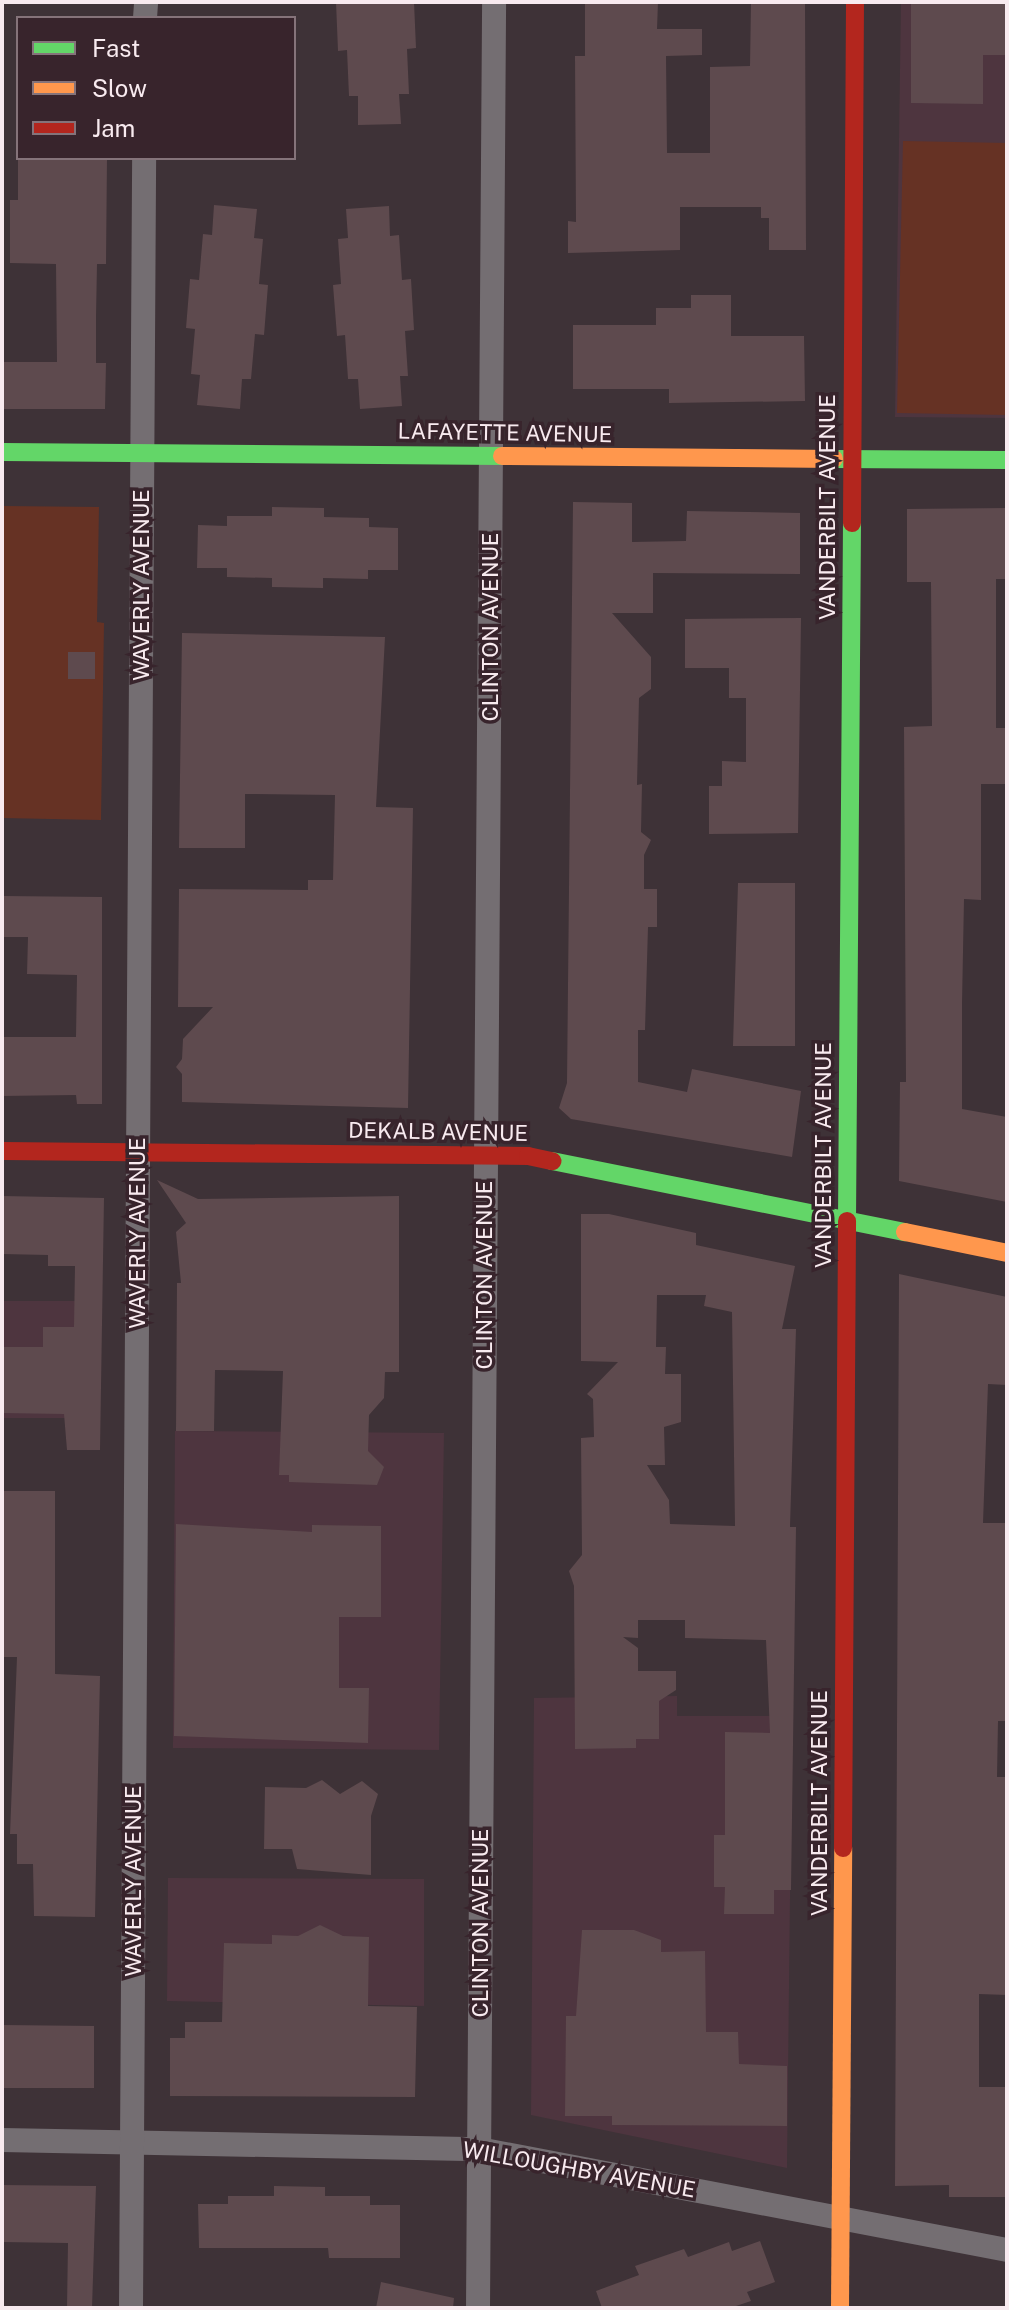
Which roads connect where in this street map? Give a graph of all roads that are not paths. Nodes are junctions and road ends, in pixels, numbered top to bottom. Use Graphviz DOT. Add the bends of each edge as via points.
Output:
graph roads {
  1 [pos="494,2"];
  2 [pos="855,2"];
  3 [pos="144,160"];
  4 [pos="143,451"];
  5 [pos="2,452"];
  6 [pos="492,457"];
  7 [pos="852,459"];
  8 [pos="1007,460"];
  9 [pos="2,1151"];
  10 [pos="139,1153"];
  11 [pos="486,1155"];
  12 [pos="847,1219"];
  13 [pos="1007,1253"];
  14 [pos="2,2140"];
  15 [pos="132,2141"];
  16 [pos="479,2149"];
  17 [pos="841,2215"];
  18 [pos="1007,2250"];
  19 [pos="131,2308"];
  20 [pos="478,2308"];
  21 [pos="840,2308"];
  1 -- 6 [label="street, CLINTON AVENUE"];
  2 -- 7 [label="main road, VANDERBILT AVENUE"];
  3 -- 4 [label="street, WAVERLY AVENUE"];
  4 -- 5 [label="main road, LAFAYETTE AVENUE"];
  4 -- 6 [label="main road, LAFAYETTE AVENUE"];
  4 -- 10 [label="street, WAVERLY AVENUE"];
  6 -- 7 [label="main road, LAFAYETTE AVENUE"];
  6 -- 11 [label="street, CLINTON AVENUE"];
  7 -- 8 [label="main road, LAFAYETTE AVENUE"];
  7 -- 12 [label="main road, VANDERBILT AVENUE"];
  9 -- 10 [label="main road, DEKALB AVENUE"];
  10 -- 11 [label="main road, DEKALB AVENUE"];
  10 -- 15 [label="street, WAVERLY AVENUE"];
  11 -- 12 [label="main road, DEKALB AVENUE" via="528,1156"];
  11 -- 16 [label="street, CLINTON AVENUE"];
  12 -- 13 [label="main road, DEKALB AVENUE"];
  12 -- 17 [label="main road, VANDERBILT AVENUE"];
  14 -- 15 [label="street, WILLOUGHBY AVENUE"];
  15 -- 16 [label="street, WILLOUGHBY AVENUE"];
  15 -- 19 [label="street, WAVERLY AVENUE"];
  16 -- 17 [label="street, WILLOUGHBY AVENUE"];
  16 -- 20 [label="street, CLINTON AVENUE"];
  17 -- 18 [label="street, WILLOUGHBY AVENUE"];
  17 -- 21 [label="main road, VANDERBILT AVENUE"];
}
